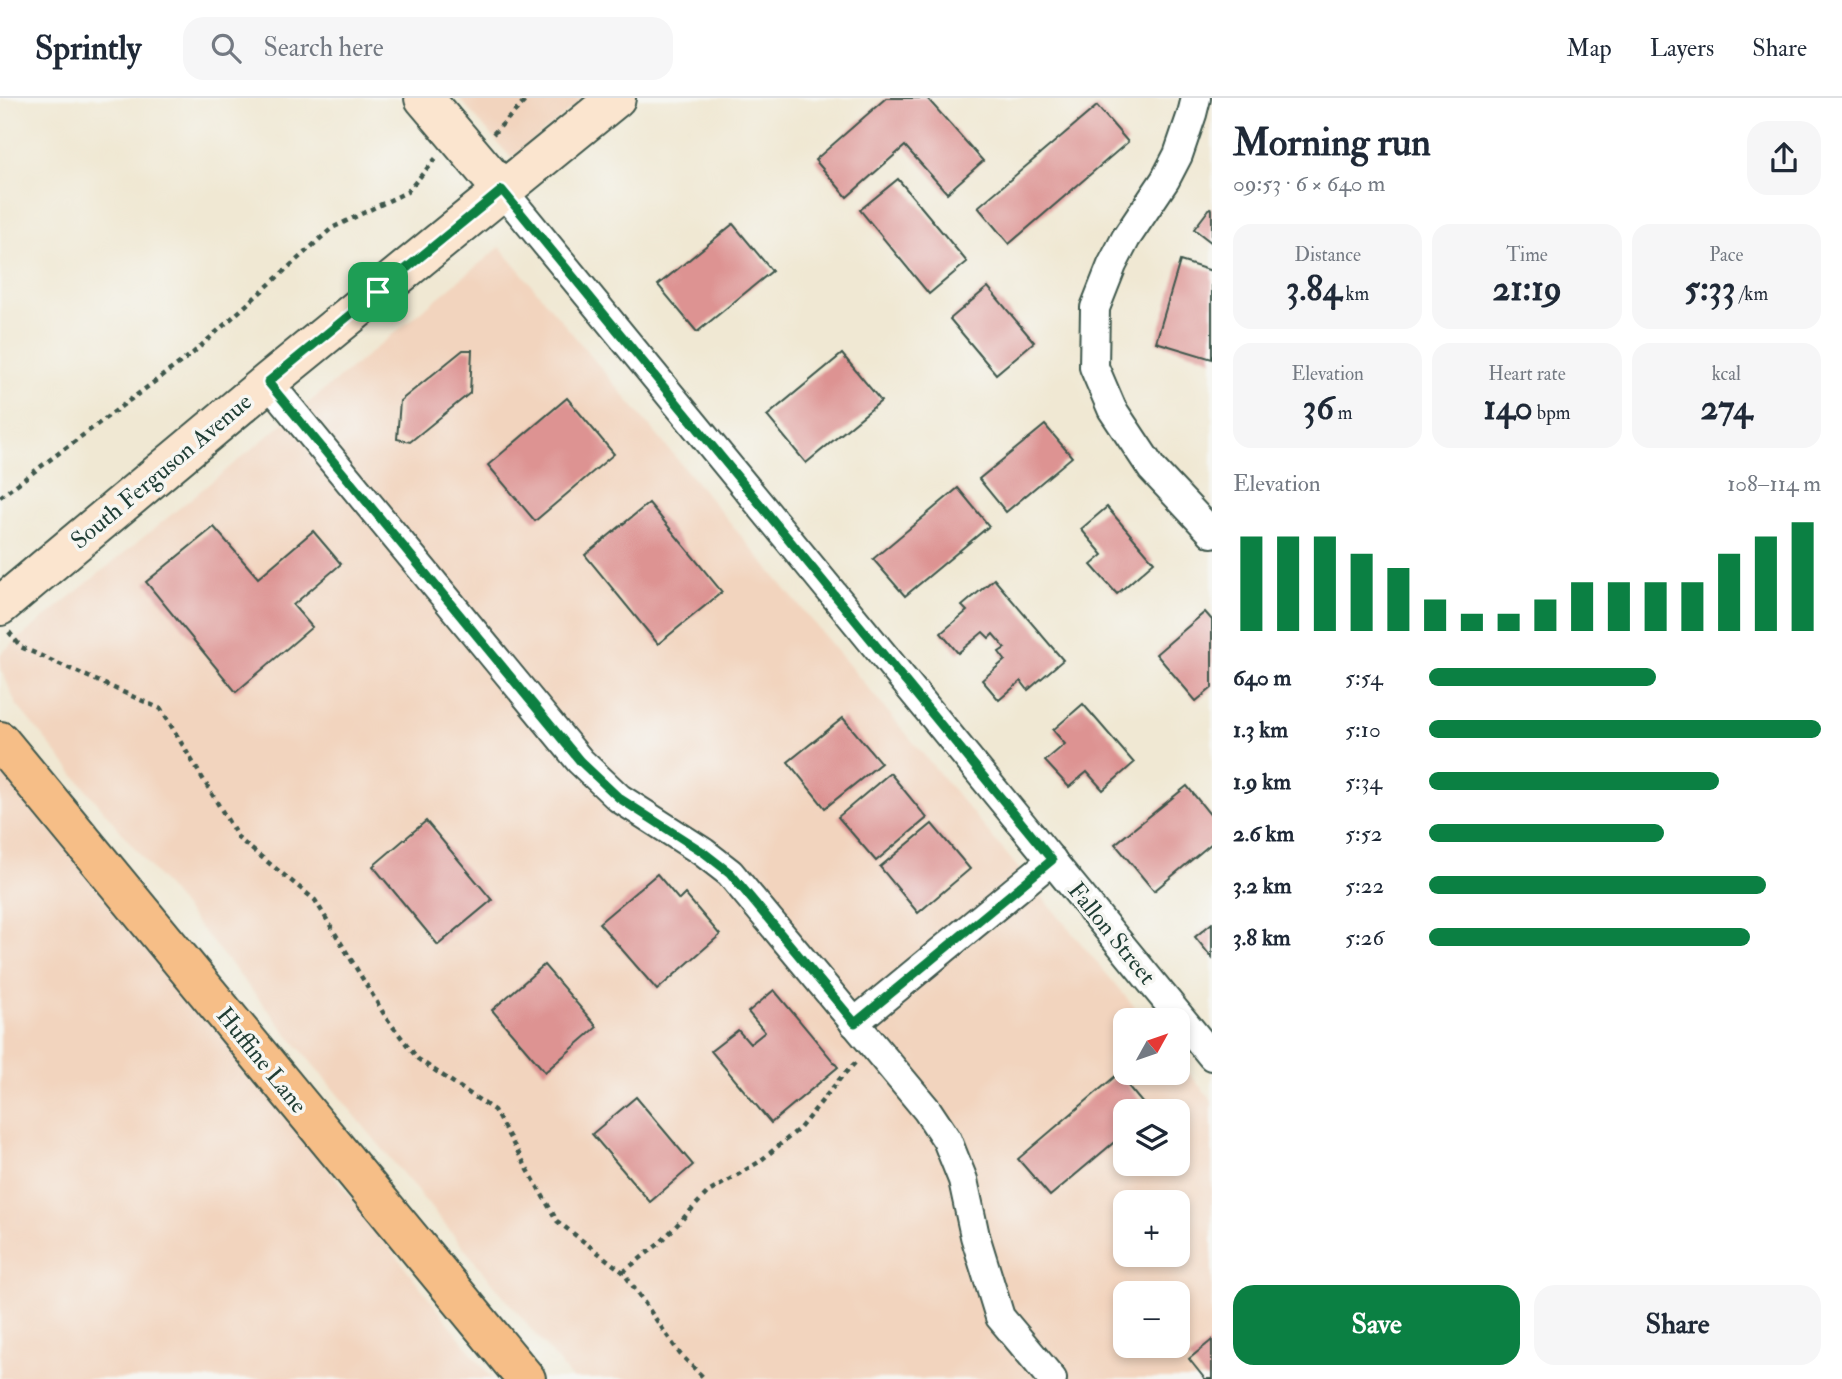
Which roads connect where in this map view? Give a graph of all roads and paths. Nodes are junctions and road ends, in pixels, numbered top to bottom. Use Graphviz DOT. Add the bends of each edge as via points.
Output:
graph roads {
  1 [pos="424,98"];
  2 [pos="528,98"];
  3 [pos="615,98"];
  4 [pos="1200,111"];
  5 [pos="455,135"];
  6 [pos="502,190"];
  7 [pos="268,382"];
  8 [pos="0,497"];
  9 [pos="1212,533"];
  10 [pos="4,618"];
  11 [pos="0,741"];
  12 [pos="1052,860"];
  13 [pos="855,1023"];
  14 [pos="874,1046"];
  15 [pos="1212,1056"];
  16 [pos="623,1272"];
  17 [pos="526,1379"];
  18 [pos="705,1379"];
  19 [pos="1052,1379"];
  1 -- 5 [label="street, Fallon Street"];
  2 -- 5 [label="path" via="492,135"];
  3 -- 6 [label="street, South Ferguson Avenue"];
  4 -- 9 [label="street" via="1107,276 1095,308 1094,367 1112,409 1152,469"];
  5 -- 6 [label="street, Fallon Street"];
  5 -- 8 [label="path" via="407,192 332,229 193,353"];
  6 -- 7 [label="street, South Ferguson Avenue"];
  6 -- 12 [label="street, Fallon Street"];
  7 -- 10 [label="street, South Ferguson Avenue"];
  7 -- 13 [label="street" via="580,761 619,798 730,873"];
  10 -- 16 [label="path" via="21,647 161,709 239,839 315,900 387,1019 418,1059 494,1110 557,1221"];
  11 -- 17 [label="highway, Huffine Lane"];
  12 -- 13 [label="street"];
  12 -- 15 [label="street, Fallon Street"];
  13 -- 14 [label="street"];
  14 -- 16 [label="path" via="843,1075 800,1128 759,1162 707,1193 660,1243"];
  14 -- 19 [label="street" via="947,1140 1000,1317"];
  16 -- 18 [label="path" via="680,1354"];
}
